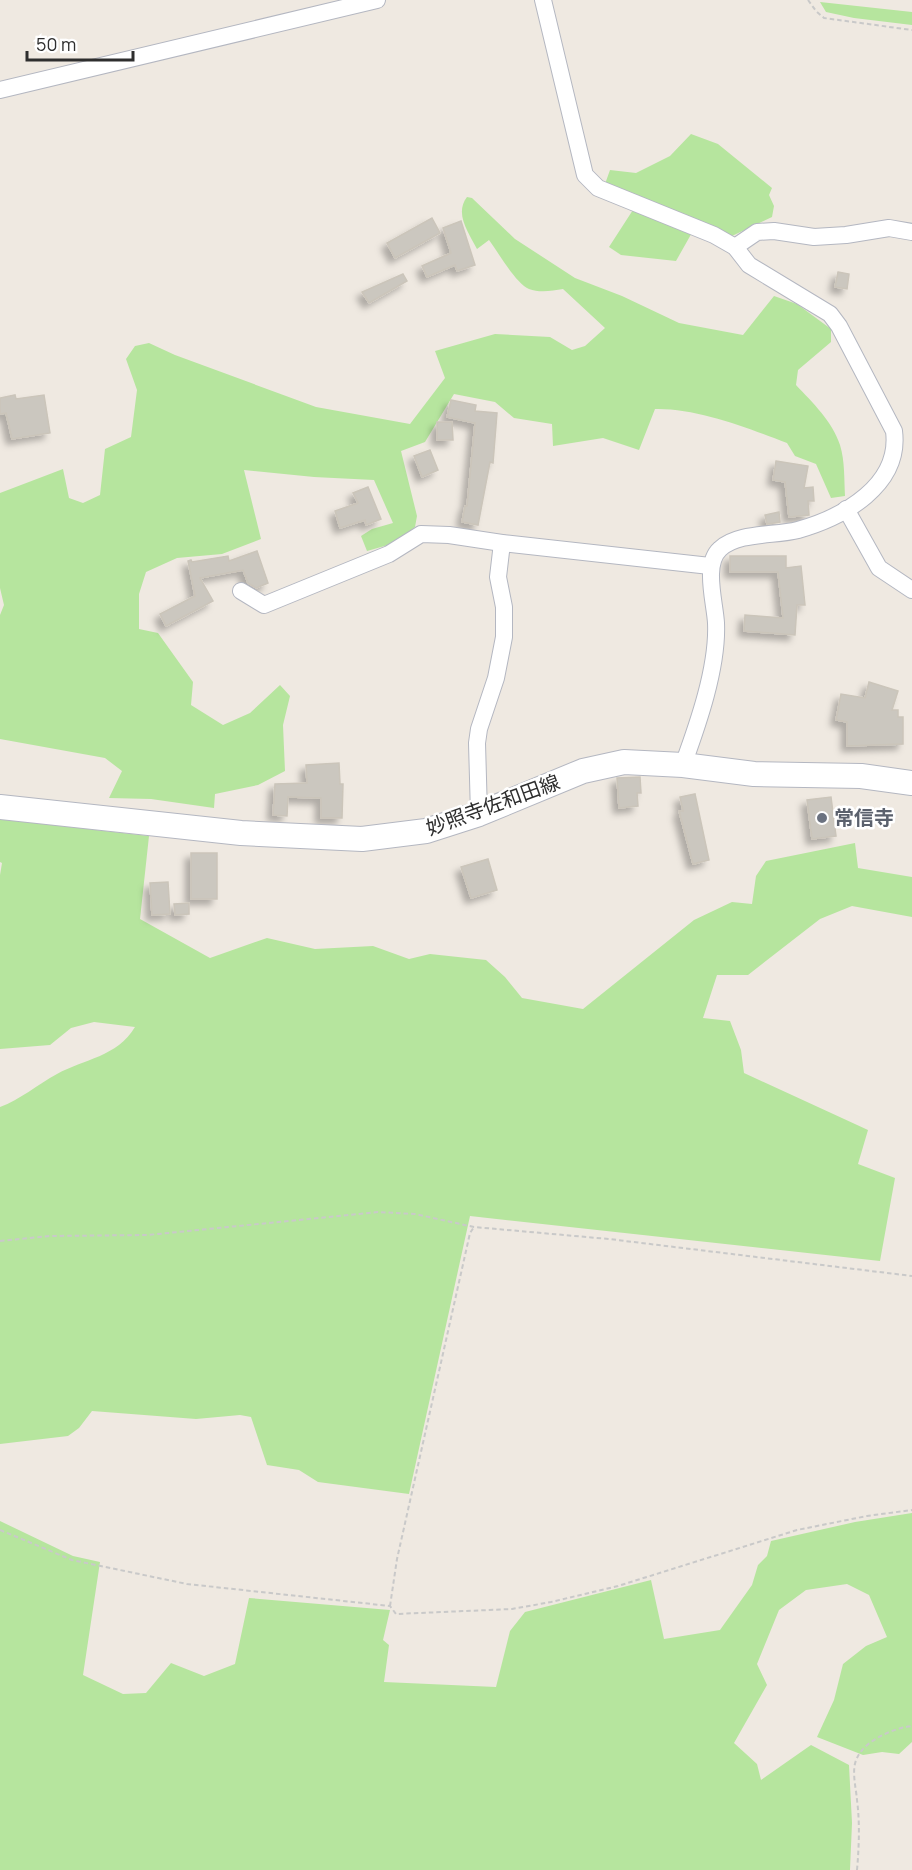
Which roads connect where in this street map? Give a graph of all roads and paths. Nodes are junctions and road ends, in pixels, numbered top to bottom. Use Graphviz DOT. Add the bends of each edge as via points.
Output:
graph roads {
  1 [pos="377,0"];
  2 [pos="543,0"];
  3 [pos="808,0"];
  4 [pos="912,30"];
  5 [pos="0,90"];
  6 [pos="912,231"];
  7 [pos="735,247"];
  8 [pos="846,509"];
  9 [pos="502,543"];
  10 [pos="710,566"];
  11 [pos="912,590"];
  12 [pos="241,591"];
  13 [pos="683,765"];
  14 [pos="912,783"];
  15 [pos="0,807"];
  16 [pos="479,814"];
  17 [pos="474,1227"];
  18 [pos="0,1241"];
  19 [pos="912,1276"];
  20 [pos="912,1510"];
  21 [pos="0,1530"];
  22 [pos="390,1606"];
  23 [pos="912,1726"];
  24 [pos="857,1870"];
  1 -- 5 [label="street"];
  2 -- 7 [label="street" via="585,176 598,188"];
  3 -- 4 [label="path" via="824,18"];
  6 -- 7 [label="street" via="889,228 814,237 757,232"];
  7 -- 8 [label="street" via="749,265 830,314 894,431 896,446 885,477"];
  8 -- 10 [label="street" via="798,530 732,540 718,550"];
  8 -- 11 [label="street" via="879,568"];
  9 -- 10 [label="street"];
  9 -- 12 [label="street" via="421,534 388,554 264,605"];
  9 -- 16 [label="street" via="498,577 504,637 477,743"];
  10 -- 13 [label="street" via="715,654"];
  13 -- 14 [label="main road, 妙照寺佐和田線" via="754,774 861,776"];
  13 -- 16 [label="main road, 妙照寺佐和田線" via="624,762 583,771"];
  15 -- 16 [label="main road, 妙照寺佐和田線" via="241,833 362,839 426,831"];
  17 -- 18 [label="path" via="415,1214 378,1212 148,1234"];
  17 -- 19 [label="path" via="609,1239"];
  17 -- 22 [label="path" via="400,1547"];
  20 -- 22 [label="path" via="798,1530 618,1586 512,1609 396,1614"];
  21 -- 22 [label="path" via="72,1560 187,1584"];
  23 -- 24 [label="path" via="890,1731 856,1757"];
}
